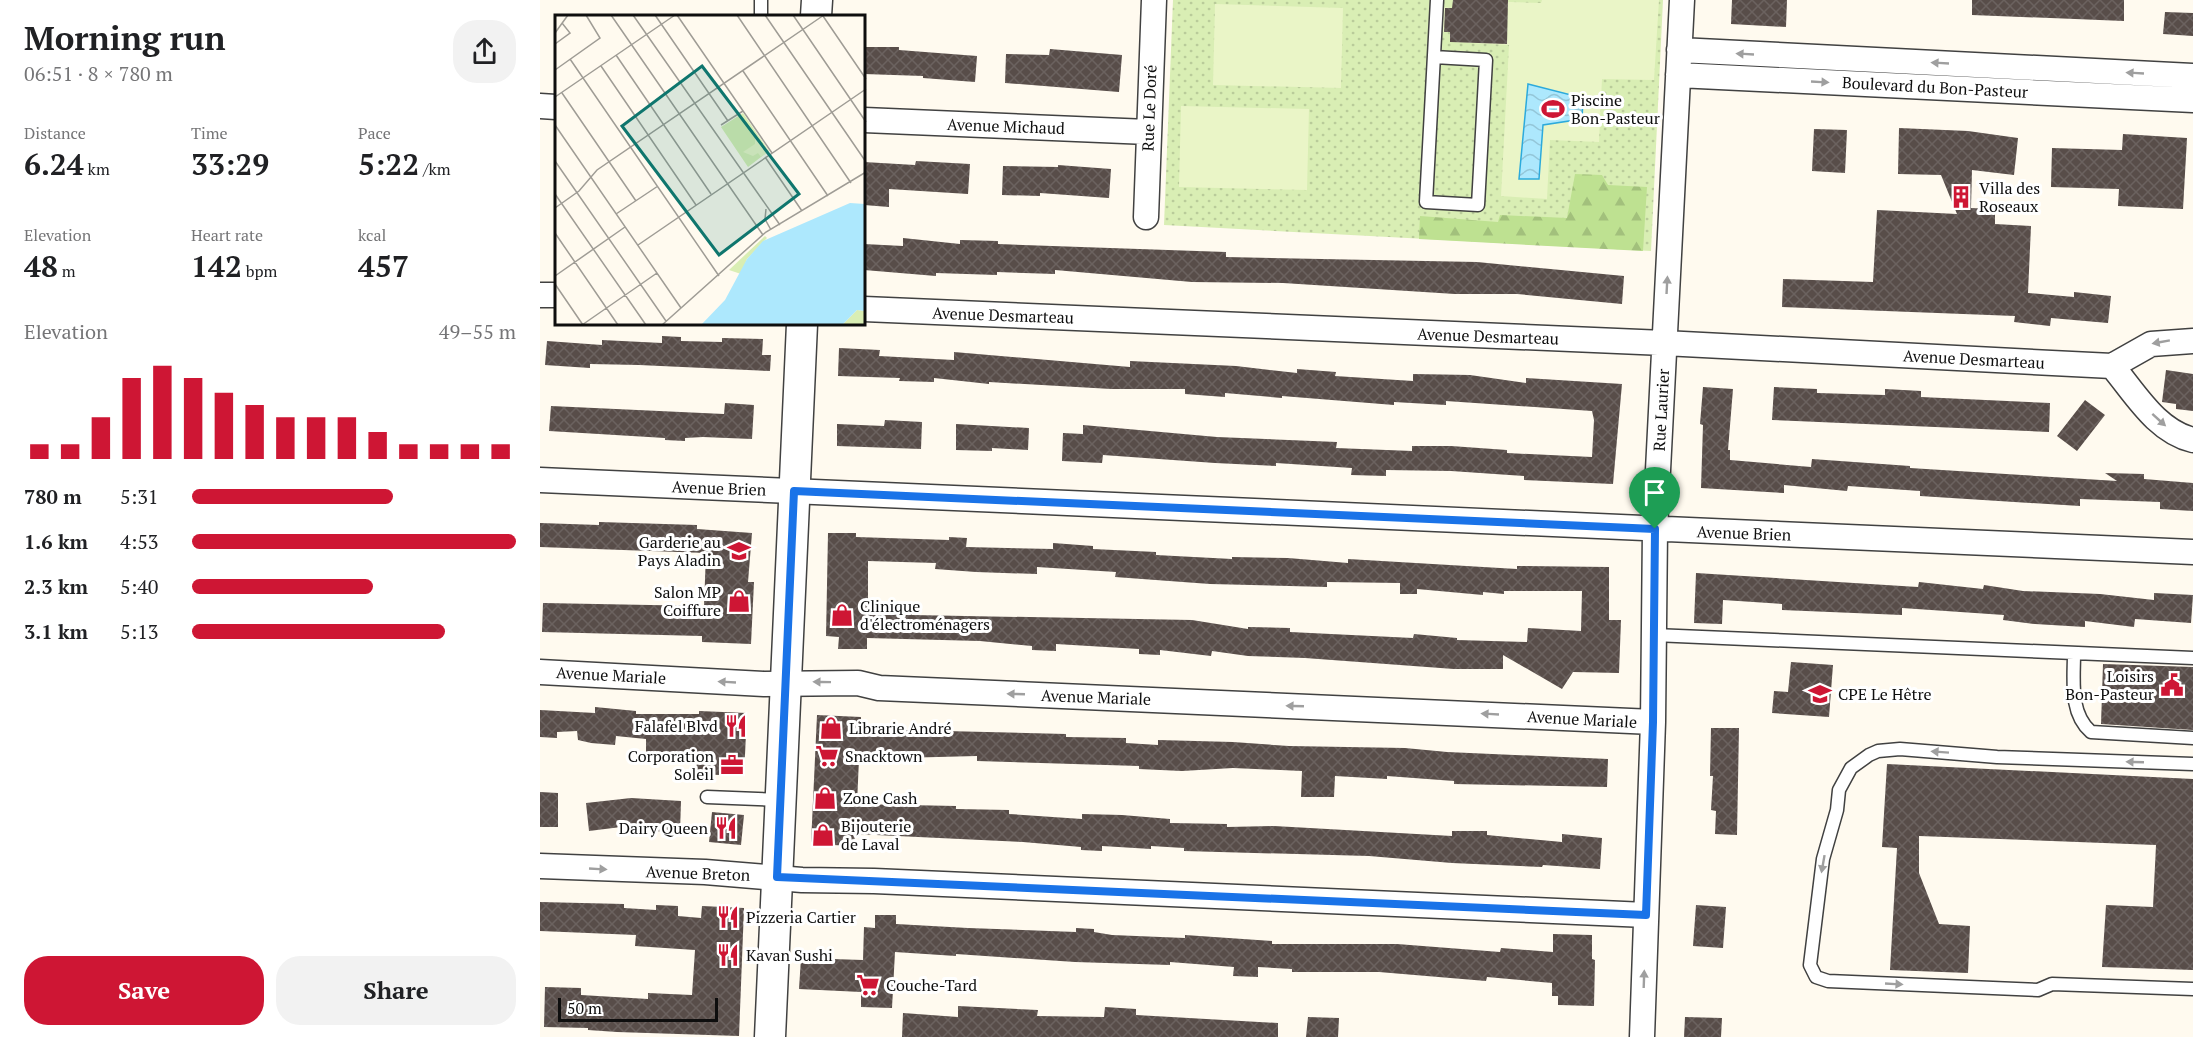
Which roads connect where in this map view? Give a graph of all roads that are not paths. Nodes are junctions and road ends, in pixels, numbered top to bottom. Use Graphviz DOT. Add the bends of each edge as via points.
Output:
graph roads {
  1 [pos="817,0"];
  2 [pos="1154,0"];
  3 [pos="1437,0"];
  4 [pos="1682,0"];
  5 [pos="816,15"];
  6 [pos="1679,50"];
  7 [pos="1434,57"];
  8 [pos="1888,61"];
  9 [pos="2019,67"];
  10 [pos="1678,75"];
  11 [pos="1887,85"];
  12 [pos="2187,87"];
  13 [pos="2017,91"];
  14 [pos="540,106"];
  15 [pos="555,107"];
  16 [pos="866,120"];
  17 [pos="1148,132"];
  18 [pos="1146,217"];
  19 [pos="540,295"];
  20 [pos="555,296"];
  21 [pos="866,309"];
  22 [pos="802,326"];
  23 [pos="2193,341"];
  24 [pos="1664,343"];
  25 [pos="2112,366"];
  26 [pos="2193,440"];
  27 [pos="540,480"];
  28 [pos="794,491"];
  29 [pos="1655,529"];
  30 [pos="2193,552"];
  31 [pos="1654,636"];
  32 [pos="2074,653"];
  33 [pos="2193,658"];
  34 [pos="540,672"];
  35 [pos="785,683"];
  36 [pos="1653,722"];
  37 [pos="2193,738"];
  38 [pos="2193,764"];
  39 [pos="707,797"];
  40 [pos="780,800"];
  41 [pos="540,866"];
  42 [pos="777,877"];
  43 [pos="1646,915"];
  44 [pos="2193,989"];
  45 [pos="770,1037"];
  46 [pos="1642,1037"];
  1 -- 5 [label="street"];
  2 -- 17 [label="street, Rue Le Doré"];
  3 -- 7 [label="lane"];
  4 -- 6 [label="street, Rue Laurier"];
  8 -- 6 [label="street, Boulevard du Bon-Pasteur, one-way"];
  6 -- 10 [label="street, Rue Laurier"];
  7 -- 7 [label="lane" via="1426,202 1478,205 1486,60"];
  9 -- 8 [label="street, Boulevard du Bon-Pasteur, one-way"];
  8 -- 11 [label="lane"];
  12 -- 9 [label="street, Boulevard du Bon-Pasteur, one-way"];
  9 -- 13 [label="lane"];
  10 -- 11 [label="street, Boulevard du Bon-Pasteur, one-way"];
  24 -- 10 [label="street, Rue Laurier, one-way"];
  11 -- 13 [label="street, Boulevard du Bon-Pasteur"];
  12 -- 13 [label="street, Boulevard du Bon-Pasteur"];
  14 -- 15 [label="street"];
  16 -- 17 [label="street, Avenue Michaud"];
  17 -- 18 [label="street, Rue Le Doré"];
  19 -- 20 [label="street"];
  21 -- 24 [label="street, Avenue Desmarteau"];
  22 -- 28 [label="street"];
  23 -- 25 [label="street, one-way" via="2151,344"];
  24 -- 25 [label="street, Avenue Desmarteau"];
  24 -- 29 [label="street, Rue Laurier"];
  25 -- 26 [label="street, one-way" via="2159,421 2174,433"];
  27 -- 28 [label="street, Avenue Brien"];
  28 -- 29 [label="street, Avenue Brien"];
  28 -- 35 [label="street"];
  29 -- 30 [label="street, Avenue Brien"];
  29 -- 31 [label="street, Rue Laurier"];
  31 -- 32 [label="lane"];
  31 -- 36 [label="street, Rue Laurier"];
  32 -- 33 [label="lane"];
  32 -- 37 [label="lane" via="2075,702 2078,715 2091,732"];
  35 -- 34 [label="street, Avenue Mariale, one-way"];
  36 -- 35 [label="street, Avenue Mariale, one-way" via="879,688 858,683"];
  35 -- 40 [label="street"];
  36 -- 43 [label="street, Rue Laurier"];
  38 -- 44 [label="lane, one-way" via="1997,757 1900,749 1869,755 1851,768 1839,790 1823,859 1810,961 1813,973 1828,981 2038,990 2052,984"];
  39 -- 40 [label="lane"];
  40 -- 42 [label="street"];
  41 -- 42 [label="street, Avenue Breton, one-way"];
  42 -- 43 [label="street, Avenue Breton"];
  42 -- 45 [label="street"];
  46 -- 43 [label="street, Rue Laurier, one-way"];
}
